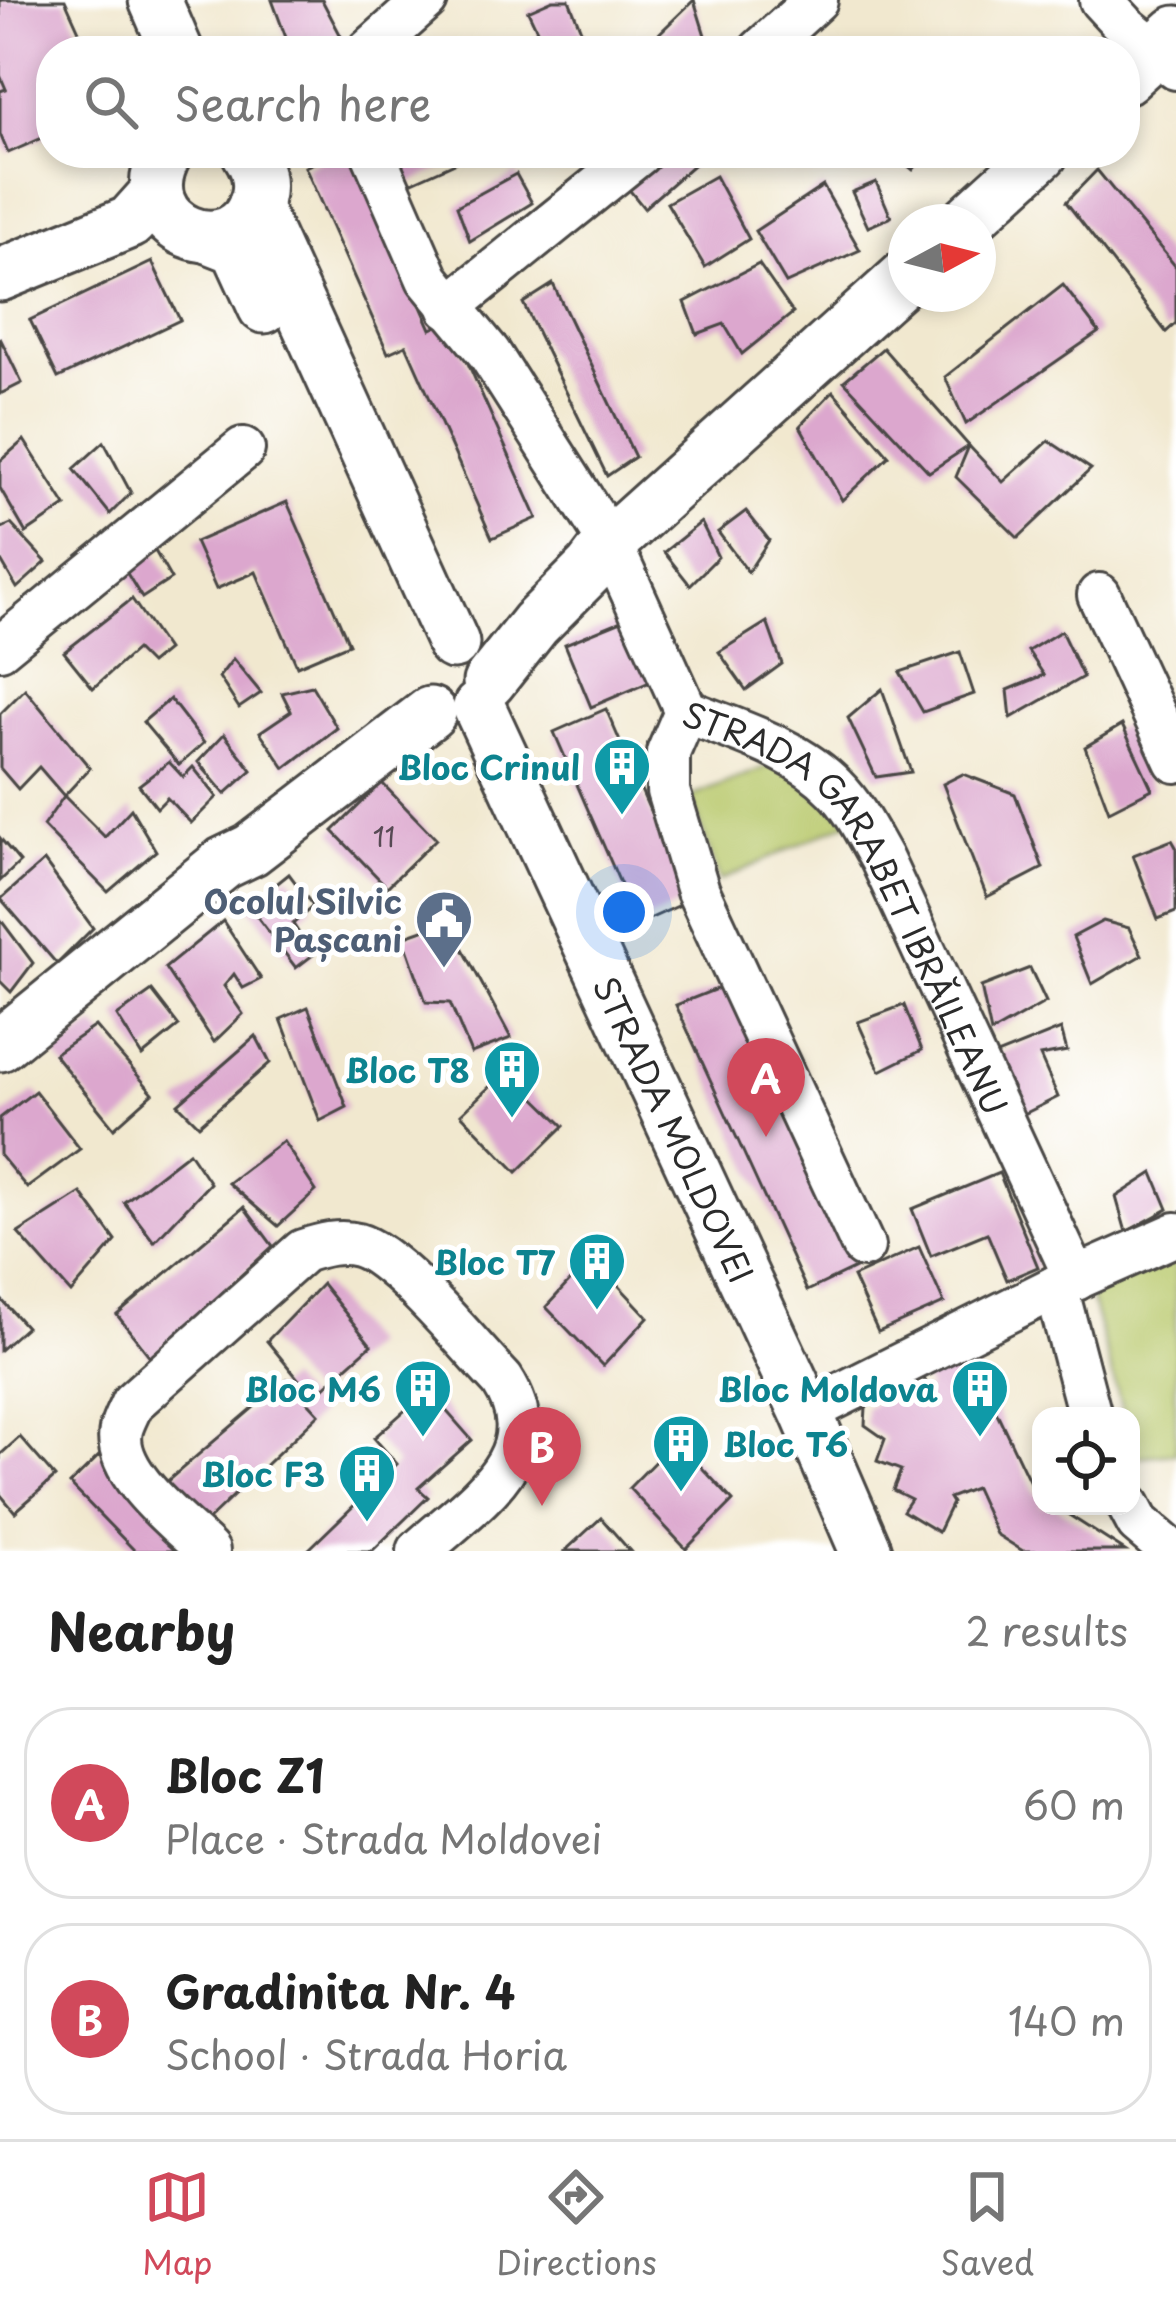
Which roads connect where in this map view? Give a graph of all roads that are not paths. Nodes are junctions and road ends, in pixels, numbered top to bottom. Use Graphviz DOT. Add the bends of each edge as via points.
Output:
graph roads {
  1 [pos="119,0"];
  2 [pos="155,0"];
  3 [pos="426,0"];
  4 [pos="816,0"];
  5 [pos="1102,0"];
  6 [pos="134,36"];
  7 [pos="171,36"];
  8 [pos="386,36"];
  9 [pos="776,36"];
  10 [pos="1135,36"];
  11 [pos="380,168"];
  12 [pos="621,168"];
  13 [pos="1025,168"];
  14 [pos="256,170"];
  15 [pos="986,204"];
  16 [pos="166,205"];
  17 [pos="0,275"];
  18 [pos="888,292"];
  19 [pos="448,308"];
  20 [pos="243,448"];
  21 [pos="610,543"];
  22 [pos="1100,595"];
  23 [pos="0,648"];
  24 [pos="450,682"];
  25 [pos="686,711"];
  26 [pos="1176,761"];
  27 [pos="0,1046"];
  28 [pos="1176,1234"];
  29 [pos="863,1246"];
  30 [pos="1066,1283"];
  31 [pos="1088,1407"];
  32 [pos="806,1412"];
  33 [pos="1134,1515"];
  34 [pos="208,1551"];
  35 [pos="419,1551"];
  36 [pos="845,1551"];
  37 [pos="866,1551"];
  38 [pos="1171,1551"];
  1 -- 6 [label="main road"];
  2 -- 7 [label="main road"];
  3 -- 8 [label="street"];
  4 -- 9 [label="street"];
  5 -- 10 [label="street"];
  11 -- 19 [label="street, STRADA GARABET IBRĂILEANU"];
  12 -- 19 [label="street"];
  13 -- 15 [label="main road"];
  14 -- 16 [label="main road" via="236,228"];
  14 -- 24 [label="main road, STRADA MOLDOVEI"];
  16 -- 17 [label="main road"];
  16 -- 24 [label="main road, STRADA MOLDOVEI" via="237,248"];
  18 -- 21 [label="main road"];
  19 -- 21 [label="street, STRADA GARABET IBRĂILEANU" via="489,353"];
  20 -- 23 [label="street"];
  21 -- 24 [label="main road" via="535,624"];
  21 -- 25 [label="street, STRADA GARABET IBRĂILEANU"];
  22 -- 26 [label="street"];
  24 -- 27 [label="main road"];
  24 -- 32 [label="main road, STRADA MOLDOVEI"];
  24 -- 36 [label="main road, STRADA MOLDOVEI"];
  25 -- 29 [label="street" via="668,753 668,791 698,891"];
  25 -- 30 [label="street, STRADA GARABET IBRĂILEANU" via="801,762 856,814"];
  28 -- 30 [label="street"];
  30 -- 31 [label="street"];
  30 -- 32 [label="street"];
  32 -- 37 [label="main road, STRADA MOLDOVEI"];
  33 -- 38 [label="street"];
  34 -- 35 [label="street" via="132,1476 121,1428 132,1403 303,1250 331,1243 384,1258 516,1401 520,1433 512,1460"];
}
